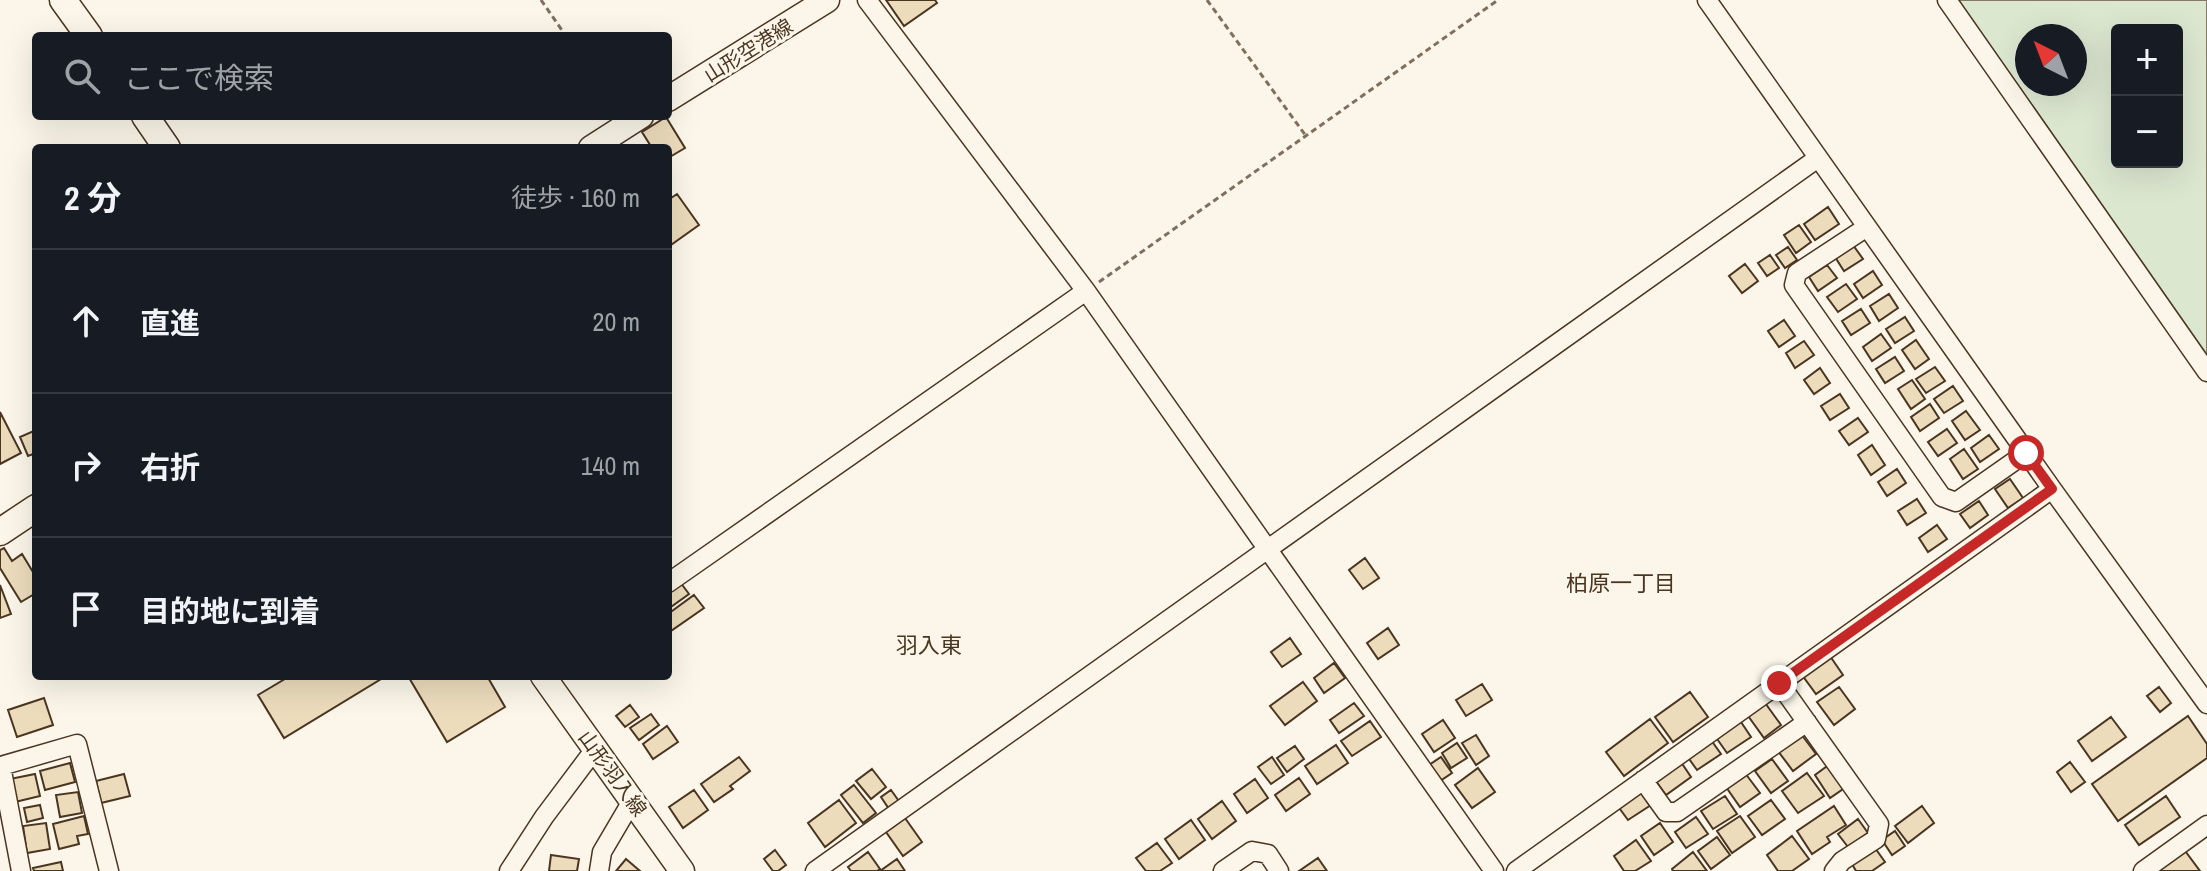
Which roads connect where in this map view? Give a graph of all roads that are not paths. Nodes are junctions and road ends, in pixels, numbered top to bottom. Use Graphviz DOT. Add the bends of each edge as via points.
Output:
graph roads {
  1 [pos="63,0"];
  2 [pos="827,0"];
  3 [pos="867,0"];
  4 [pos="1707,0"];
  5 [pos="1947,0"];
  6 [pos="86,32"];
  7 [pos="672,97"];
  8 [pos="148,120"];
  9 [pos="635,120"];
  10 [pos="164,144"];
  11 [pos="597,144"];
  12 [pos="1818,158"];
  13 [pos="1867,227"];
  14 [pos="1086,291"];
  15 [pos="2207,372"];
  16 [pos="2026,453"];
  17 [pos="2052,489"];
  18 [pos="32,511"];
  19 [pos="0,532"];
  20 [pos="1269,551"];
  21 [pos="672,580"];
  22 [pos="546,680"];
  23 [pos="1779,683"];
  24 [pos="2207,704"];
  25 [pos="1807,722"];
  26 [pos="595,749"];
  27 [pos="1643,780"];
  28 [pos="632,801"];
  29 [pos="2207,825"];
  30 [pos="21,871"];
  31 [pos="109,871"];
  32 [pos="509,871"];
  33 [pos="599,871"];
  34 [pos="682,871"];
  35 [pos="815,871"];
  36 [pos="1223,871"];
  37 [pos="1279,871"];
  38 [pos="1494,871"];
  39 [pos="1516,871"];
  40 [pos="1834,871"];
  41 [pos="2143,871"];
  1 -- 6 [label="highway"];
  2 -- 7 [label="main road, 山形空港線"];
  3 -- 14 [label="street"];
  4 -- 12 [label="street"];
  5 -- 15 [label="street"];
  8 -- 10 [label="highway"];
  9 -- 11 [label="main road"];
  12 -- 13 [label="street"];
  12 -- 20 [label="street"];
  13 -- 16 [label="street"];
  13 -- 16 [label="street" via="1797,273 1794,285 1933,485 1942,497 1956,502"];
  14 -- 20 [label="street"];
  14 -- 21 [label="street"];
  16 -- 17 [label="street"];
  17 -- 23 [label="street"];
  17 -- 24 [label="street"];
  18 -- 19 [label="highway"];
  20 -- 35 [label="street"];
  20 -- 38 [label="street"];
  22 -- 26 [label="main road, 山形羽入線"];
  23 -- 25 [label="street"];
  23 -- 27 [label="street"];
  25 -- 27 [label="street" via="1677,812 1666,812"];
  25 -- 40 [label="street" via="1879,824 1876,839"];
  26 -- 28 [label="main road, 山形羽入線"];
  26 -- 32 [label="street"];
  27 -- 39 [label="street"];
  28 -- 33 [label="street" via="602,852"];
  28 -- 34 [label="main road, 山形羽入線"];
  29 -- 41 [label="street"];
  30 -- 31 [label="street" via="1,766 77,744"];
  36 -- 37 [label="street" via="1252,851 1268,854"];
}
